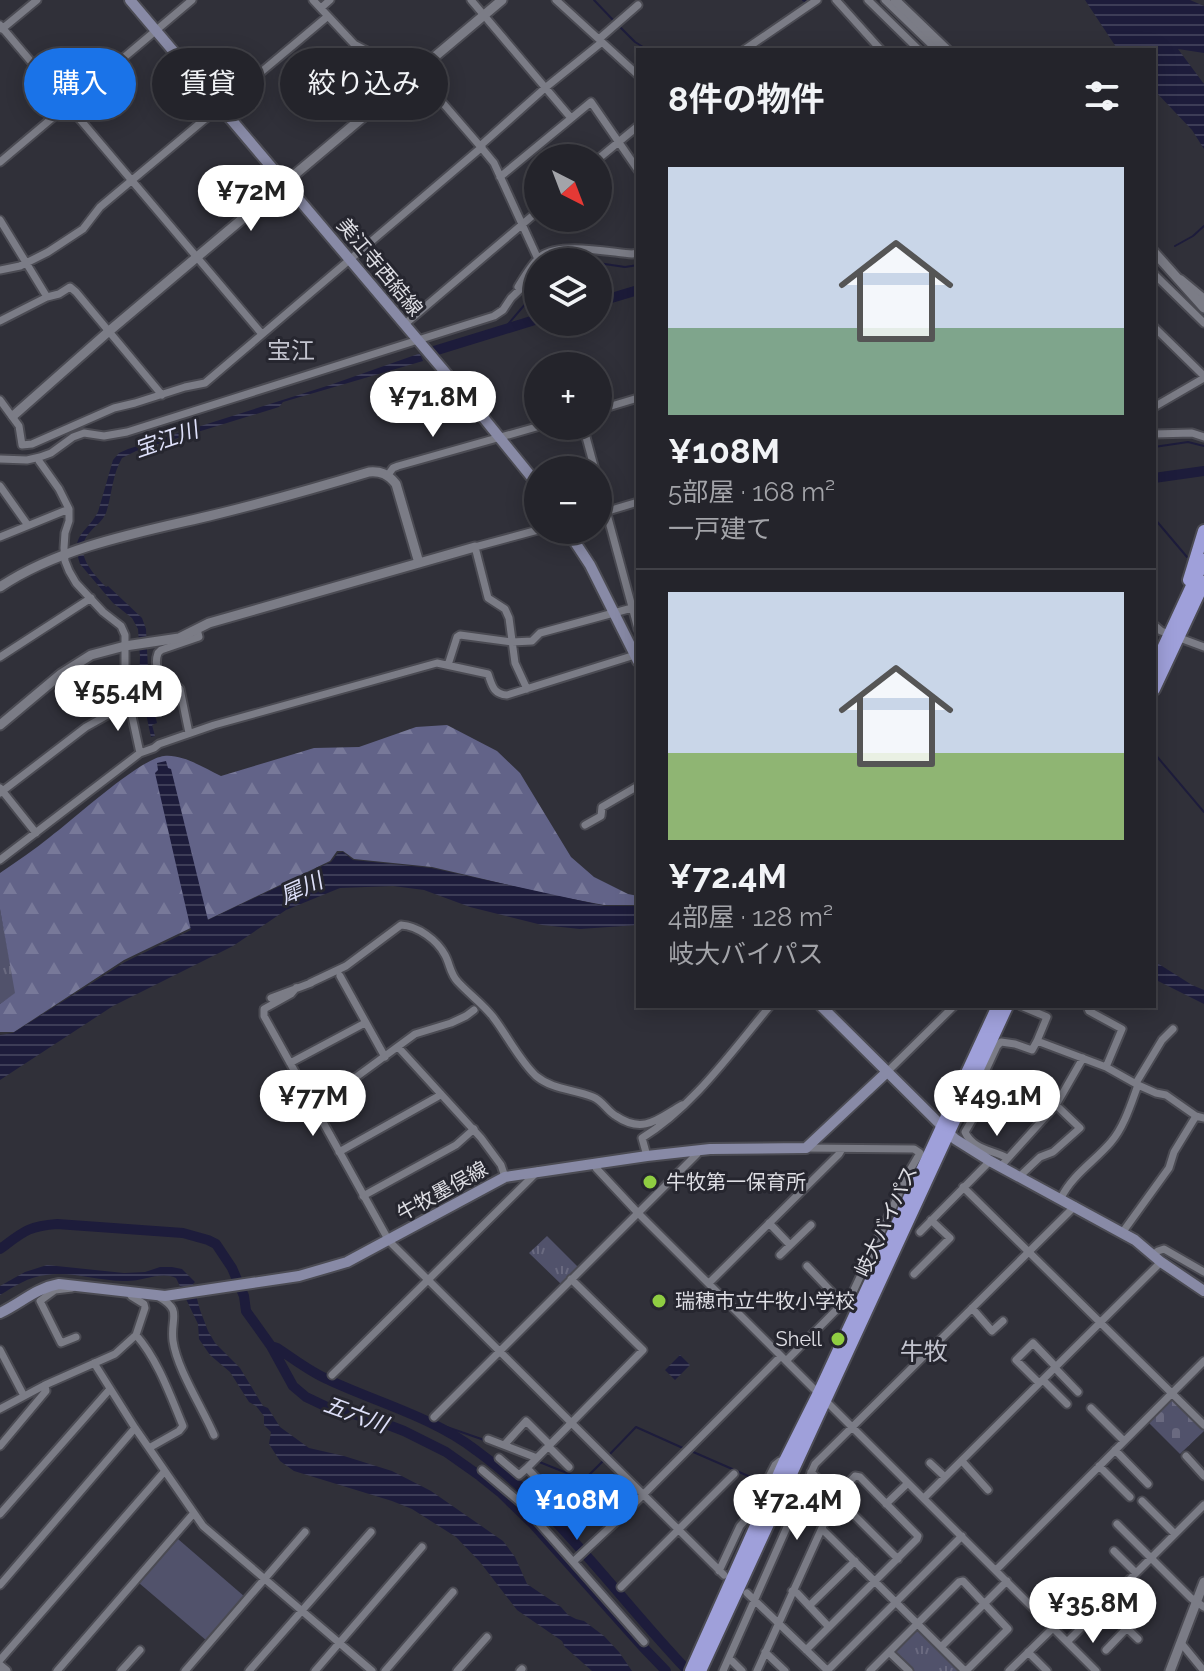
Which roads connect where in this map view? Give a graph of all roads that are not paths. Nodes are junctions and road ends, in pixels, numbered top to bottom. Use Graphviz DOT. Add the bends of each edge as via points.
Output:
graph roads {
  1 [pos="37,0"];
  2 [pos="130,0"];
  3 [pos="192,0"];
  4 [pos="313,0"];
  5 [pos="330,0"];
  6 [pos="471,0"];
  7 [pos="502,0"];
  8 [pos="556,0"];
  9 [pos="797,0"];
  10 [pos="817,0"];
  11 [pos="836,0"];
  12 [pos="868,0"];
  13 [pos="885,0"];
  14 [pos="895,0"];
  15 [pos="638,5"];
  16 [pos="807,6"];
  17 [pos="321,8"];
  18 [pos="484,15"];
  19 [pos="328,16"];
  20 [pos="1,28"];
  21 [pos="156,31"];
  22 [pos="600,40"];
  23 [pos="136,48"];
  24 [pos="171,48"];
  25 [pos="362,48"];
  26 [pos="445,48"];
  27 [pos="747,48"];
  28 [pos="879,48"];
  29 [pos="913,48"];
  30 [pos="935,48"];
  31 [pos="945,48"];
  32 [pos="24,55"];
  33 [pos="264,69"];
  34 [pos="636,73"];
  35 [pos="545,88"];
  36 [pos="448,109"];
  37 [pos="571,118"];
  38 [pos="50,120"];
  39 [pos="79,120"];
  40 [pos="203,120"];
  41 [pos="232,120"];
  42 [pos="361,120"];
  43 [pos="636,128"];
  44 [pos="619,141"];
  45 [pos="481,146"];
  46 [pos="612,147"];
  47 [pos="0,162"];
  48 [pos="636,167"];
  49 [pos="500,177"];
  50 [pos="131,181"];
  51 [pos="286,184"];
  52 [pos="0,220"];
  53 [pos="522,224"];
  54 [pos="533,248"];
  55 [pos="612,253"];
  56 [pos="636,253"];
  57 [pos="1156,255"];
  58 [pos="196,258"];
  59 [pos="350,259"];
  60 [pos="27,263"];
  61 [pos="0,270"];
  62 [pos="1175,275"];
  63 [pos="1156,276"];
  64 [pos="524,279"];
  65 [pos="524,285"];
  66 [pos="47,297"];
  67 [pos="511,298"];
  68 [pos="1204,298"];
  69 [pos="1204,308"];
  70 [pos="0,321"];
  71 [pos="1204,323"];
  72 [pos="405,324"];
  73 [pos="1156,329"];
  74 [pos="108,332"];
  75 [pos="262,334"];
  76 [pos="419,341"];
  77 [pos="1204,377"];
  78 [pos="162,395"];
  79 [pos="636,399"];
  80 [pos="0,400"];
  81 [pos="612,406"];
  82 [pos="1156,406"];
  83 [pos="13,416"];
  84 [pos="524,430"];
  85 [pos="1156,434"];
  86 [pos="500,437"];
  87 [pos="1204,437"];
  88 [pos="40,457"];
  89 [pos="0,459"];
  90 [pos="524,467"];
  91 [pos="388,475"];
  92 [pos="1,489"];
  93 [pos="636,503"];
  94 [pos="69,509"];
  95 [pos="612,510"];
  96 [pos="27,524"];
  97 [pos="1204,531"];
  98 [pos="524,534"];
  99 [pos="0,537"];
  100 [pos="576,544"];
  101 [pos="612,544"];
  102 [pos="475,547"];
  103 [pos="68,554"];
  104 [pos="1204,560"];
  105 [pos="419,563"];
  106 [pos="1204,582"];
  107 [pos="0,587"];
  108 [pos="1189,591"];
  109 [pos="91,598"];
  110 [pos="632,608"];
  111 [pos="614,613"];
  112 [pos="636,622"];
  113 [pos="1156,628"];
  114 [pos="197,629"];
  115 [pos="1174,635"];
  116 [pos="512,642"];
  117 [pos="128,646"];
  118 [pos="1204,647"];
  119 [pos="636,656"];
  120 [pos="0,657"];
  121 [pos="636,658"];
  122 [pos="448,665"];
  123 [pos="1156,665"];
  124 [pos="1156,684"];
  125 [pos="527,689"];
  126 [pos="129,703"];
  127 [pos="0,725"];
  128 [pos="189,733"];
  129 [pos="140,753"];
  130 [pos="636,787"];
  131 [pos="1,790"];
  132 [pos="585,825"];
  133 [pos="36,833"];
  134 [pos="0,860"];
  135 [pos="366,951"];
  136 [pos="340,976"];
  137 [pos="310,983"];
  138 [pos="296,988"];
  139 [pos="271,998"];
  140 [pos="768,1008"];
  141 [pos="823,1008"];
  142 [pos="952,1008"];
  143 [pos="997,1008"];
  144 [pos="1006,1008"];
  145 [pos="1026,1008"];
  146 [pos="1088,1008"];
  147 [pos="474,1010"];
  148 [pos="365,1023"];
  149 [pos="1173,1029"];
  150 [pos="1037,1041"];
  151 [pos="398,1047"];
  152 [pos="385,1057"];
  153 [pos="1083,1058"];
  154 [pos="290,1063"];
  155 [pos="1106,1067"];
  156 [pos="887,1072"];
  157 [pos="985,1072"];
  158 [pos="1137,1084"];
  159 [pos="441,1094"];
  160 [pos="682,1105"];
  161 [pos="1056,1105"];
  162 [pos="314,1108"];
  163 [pos="979,1108"];
  164 [pos="1200,1117"];
  165 [pos="474,1129"];
  166 [pos="945,1130"];
  167 [pos="806,1148"];
  168 [pos="842,1149"];
  169 [pos="698,1150"];
  170 [pos="339,1152"];
  171 [pos="647,1156"];
  172 [pos="999,1161"];
  173 [pos="595,1164"];
  174 [pos="538,1171"];
  175 [pos="1020,1176"];
  176 [pos="505,1177"];
  177 [pos="963,1187"];
  178 [pos="363,1196"];
  179 [pos="1061,1198"];
  180 [pos="1075,1206"];
  181 [pos="638,1213"];
  182 [pos="931,1220"];
  183 [pos="769,1223"];
  184 [pos="811,1225"];
  185 [pos="920,1232"];
  186 [pos="1122,1233"];
  187 [pos="389,1241"];
  188 [pos="790,1245"];
  189 [pos="1028,1251"];
  190 [pos="780,1255"];
  191 [pos="1157,1259"];
  192 [pos="809,1266"];
  193 [pos="1204,1272"];
  194 [pos="914,1274"];
  195 [pos="571,1279"];
  196 [pos="429,1281"];
  197 [pos="709,1283"];
  198 [pos="73,1286"];
  199 [pos="1204,1291"];
  200 [pos="130,1293"];
  201 [pos="161,1296"];
  202 [pos="843,1304"];
  203 [pos="972,1308"];
  204 [pos="0,1313"];
  205 [pos="1003,1321"];
  206 [pos="1100,1323"];
  207 [pos="136,1335"];
  208 [pos="76,1337"];
  209 [pos="0,1350"];
  210 [pos="499,1352"];
  211 [pos="784,1358"];
  212 [pos="1204,1361"];
  213 [pos="94,1363"];
  214 [pos="1056,1367"];
  215 [pos="332,1375"];
  216 [pos="1041,1382"];
  217 [pos="45,1385"];
  218 [pos="110,1389"];
  219 [pos="1078,1392"];
  220 [pos="1172,1393"];
  221 [pos="24,1396"];
  222 [pos="822,1396"];
  223 [pos="1067,1404"];
  224 [pos="1091,1408"];
  225 [pos="0,1409"];
  226 [pos="434,1417"];
  227 [pos="571,1423"];
  228 [pos="1204,1425"];
  229 [pos="853,1427"];
  230 [pos="135,1428"];
  231 [pos="214,1435"];
  232 [pos="488,1439"];
  233 [pos="1124,1441"];
  234 [pos="505,1444"];
  235 [pos="0,1446"];
  236 [pos="549,1446"];
  237 [pos="149,1448"];
  238 [pos="1115,1450"];
  239 [pos="1186,1456"];
  240 [pos="499,1458"];
  241 [pos="785,1461"];
  242 [pos="962,1461"];
  243 [pos="533,1462"];
  244 [pos="930,1463"];
  245 [pos="1099,1466"];
  246 [pos="569,1467"];
  247 [pos="482,1470"];
  248 [pos="164,1472"];
  249 [pos="811,1472"];
  250 [pos="734,1474"];
  251 [pos="1204,1476"];
  252 [pos="945,1477"];
  253 [pos="908,1483"];
  254 [pos="1148,1484"];
  255 [pos="988,1490"];
  256 [pos="551,1494"];
  257 [pos="643,1495"];
  258 [pos="836,1497"];
  259 [pos="1130,1497"];
  260 [pos="924,1498"];
  261 [pos="1142,1501"];
  262 [pos="886,1504"];
  263 [pos="1204,1505"];
  264 [pos="0,1514"];
  265 [pos="193,1514"];
  266 [pos="1117,1524"];
  267 [pos="822,1529"];
  268 [pos="678,1530"];
  269 [pos="305,1532"];
  270 [pos="371,1532"];
  271 [pos="1175,1534"];
  272 [pos="962,1536"];
  273 [pos="422,1547"];
  274 [pos="1114,1551"];
  275 [pos="1151,1558"];
  276 [pos="898,1559"];
  277 [pos="574,1561"];
  278 [pos="855,1561"];
  279 [pos="996,1570"];
  280 [pos="1136,1573"];
  281 [pos="265,1579"];
  282 [pos="875,1581"];
  283 [pos="1007,1581"];
  284 [pos="1204,1582"];
  285 [pos="0,1585"];
  286 [pos="621,1587"];
  287 [pos="792,1591"];
  288 [pos="453,1592"];
  289 [pos="747,1593"];
  290 [pos="755,1599"];
  291 [pos="896,1602"];
  292 [pos="985,1604"];
  293 [pos="1200,1604"];
  294 [pos="1103,1605"];
  295 [pos="809,1606"];
  296 [pos="302,1610"];
  297 [pos="778,1622"];
  298 [pos="918,1624"];
  299 [pos="829,1627"];
  300 [pos="1053,1628"];
  301 [pos="1127,1628"];
  302 [pos="487,1637"];
  303 [pos="1138,1639"];
  304 [pos="644,1642"];
  305 [pos="1067,1642"];
  306 [pos="339,1643"];
  307 [pos="1181,1643"];
  308 [pos="941,1647"];
  309 [pos="140,1650"];
  310 [pos="806,1650"];
  311 [pos="1106,1650"];
  312 [pos="765,1652"];
  313 [pos="889,1652"];
  314 [pos="1028,1652"];
  315 [pos="729,1658"];
  316 [pos="0,1660"];
  317 [pos="0,1666"];
  318 [pos="697,1668"];
  319 [pos="6,1671"];
  320 [pos="57,1671"];
  321 [pos="121,1671"];
  322 [pos="185,1671"];
  323 [pos="249,1671"];
  324 [pos="315,1671"];
  325 [pos="372,1671"];
  326 [pos="385,1671"];
  327 [pos="457,1671"];
  328 [pos="723,1671"];
  329 [pos="742,1671"];
  330 [pos="757,1671"];
  331 [pos="785,1671"];
  332 [pos="827,1671"];
  333 [pos="872,1671"];
  334 [pos="909,1671"];
  335 [pos="965,1671"];
  336 [pos="1009,1671"];
  337 [pos="1047,1671"];
  338 [pos="1096,1671"];
  339 [pos="1170,1671"];
  340 [pos="1204,1671"];
  1 -- 20 [label="street"];
  2 -- 21 [label="main road, 美江寺西結線"];
  3 -- 21 [label="street"];
  4 -- 17 [label="street"];
  5 -- 17 [label="street"];
  6 -- 18 [label="street"];
  7 -- 18 [label="street"];
  8 -- 22 [label="street"];
  9 -- 16 [label="street"];
  10 -- 16 [label="street"];
  11 -- 28 [label="street"];
  12 -- 29 [label="street"];
  13 -- 30 [label="street"];
  14 -- 31 [label="street"];
  15 -- 22 [label="street"];
  16 -- 27 [label="street"];
  17 -- 19 [label="street"];
  18 -- 26 [label="street"];
  18 -- 35 [label="street"];
  19 -- 25 [label="street"];
  19 -- 33 [label="street"];
  20 -- 32 [label="street"];
  21 -- 23 [label="street"];
  21 -- 24 [label="main road, 美江寺西結線"];
  22 -- 34 [label="street"];
  22 -- 35 [label="street"];
  35 -- 37 [label="street"];
  35 -- 45 [label="street"];
  36 -- 45 [label="street"];
  37 -- 44 [label="street" via="591,102"];
  37 -- 49 [label="street"];
  38 -- 47 [label="street"];
  39 -- 50 [label="street"];
  40 -- 50 [label="street"];
  41 -- 51 [label="main road, 美江寺西結線"];
  42 -- 51 [label="street"];
  43 -- 44 [label="street"];
  44 -- 46 [label="street"];
  44 -- 48 [label="street"];
  45 -- 49 [label="street"];
  45 -- 59 [label="street"];
  49 -- 53 [label="street"];
  50 -- 58 [label="street"];
  50 -- 60 [label="street" via="83,229"];
  51 -- 58 [label="street"];
  51 -- 59 [label="main road, 美江寺西結線"];
  52 -- 60 [label="street"];
  53 -- 54 [label="street"];
  53 -- 72 [label="street"];
  55 -- 56 [label="street"];
  57 -- 62 [label="street"];
  58 -- 74 [label="street"];
  58 -- 75 [label="street"];
  59 -- 72 [label="main road, 美江寺西結線"];
  59 -- 75 [label="street"];
  60 -- 61 [label="street"];
  60 -- 66 [label="street"];
  62 -- 68 [label="street"];
  62 -- 69 [label="street"];
  63 -- 71 [label="street"];
  64 -- 67 [label="street"];
  65 -- 67 [label="street"];
  66 -- 70 [label="street"];
  66 -- 74 [label="street" via="70,287"];
  67 -- 76 [label="street" via="494,316"];
  72 -- 76 [label="main road, 美江寺西結線"];
  73 -- 77 [label="street"];
  74 -- 78 [label="street"];
  74 -- 83 [label="street"];
  75 -- 78 [label="street" via="205,383"];
  76 -- 86 [label="main road, 美江寺西結線"];
  76 -- 88 [label="street" via="127,432 84,433"];
  77 -- 82 [label="street"];
  78 -- 83 [label="street" via="114,408 32,444 22,445"];
  79 -- 81 [label="street"];
  80 -- 83 [label="street"];
  84 -- 86 [label="street"];
  85 -- 87 [label="street"];
  86 -- 90 [label="main road, 美江寺西結線"];
  86 -- 91 [label="street" via="398,466"];
  88 -- 89 [label="street"];
  88 -- 94 [label="street"];
  91 -- 103 [label="street" via="369,472"];
  91 -- 105 [label="street" via="396,484"];
  92 -- 96 [label="street"];
  93 -- 95 [label="street"];
  94 -- 96 [label="street"];
  94 -- 103 [label="street"];
  96 -- 99 [label="street"];
  97 -- 108 [label="highway"];
  98 -- 102 [label="street"];
  100 -- 111 [label="main road"];
  101 -- 110 [label="street"];
  102 -- 105 [label="street"];
  102 -- 116 [label="street" via="488,598 505,609"];
  103 -- 107 [label="street"];
  103 -- 109 [label="street" via="69,571"];
  104 -- 108 [label="highway"];
  105 -- 114 [label="street"];
  106 -- 115 [label="highway"];
  108 -- 115 [label="highway"];
  109 -- 117 [label="street" via="121,626"];
  109 -- 120 [label="street"];
  110 -- 111 [label="street"];
  110 -- 112 [label="street"];
  111 -- 116 [label="street" via="540,633 532,641"];
  111 -- 119 [label="main road"];
  113 -- 115 [label="street"];
  114 -- 117 [label="street" via="179,638"];
  114 -- 128 [label="street" via="199,637 161,650 155,659 166,686 180,689"];
  115 -- 118 [label="street"];
  115 -- 123 [label="highway"];
  115 -- 124 [label="highway"];
  116 -- 122 [label="street" via="460,635"];
  116 -- 125 [label="street"];
  117 -- 126 [label="street"];
  117 -- 127 [label="street" via="79,662"];
  121 -- 125 [label="street"];
  122 -- 125 [label="street" via="488,674 500,695"];
  122 -- 128 [label="street" via="437,663"];
  126 -- 129 [label="street"];
  126 -- 131 [label="street" via="86,727"];
  128 -- 129 [label="street"];
  129 -- 133 [label="street"];
  130 -- 132 [label="street" via="602,807 601,816"];
  131 -- 133 [label="street"];
  133 -- 134 [label="street"];
  135 -- 136 [label="street"];
  135 -- 137 [label="street"];
  135 -- 160 [label="street" via="401,925 410,925 440,948 457,981 489,1012 542,1080 597,1099 633,1124 655,1122"];
  136 -- 137 [label="street"];
  136 -- 148 [label="street"];
  137 -- 138 [label="street"];
  138 -- 139 [label="street"];
  138 -- 154 [label="street" via="263,1012"];
  140 -- 160 [label="street"];
  141 -- 156 [label="main road"];
  142 -- 156 [label="street"];
  143 -- 166 [label="highway, 岐大バイパス"];
  144 -- 166 [label="highway, 岐大バイパス"];
  145 -- 150 [label="street" via="1047,1017"];
  146 -- 155 [label="street" via="1122,1029"];
  147 -- 151 [label="street" via="415,1034"];
  148 -- 152 [label="street"];
  148 -- 154 [label="street"];
  149 -- 158 [label="street"];
  150 -- 153 [label="street"];
  150 -- 157 [label="street" via="1032,1050 1001,1042"];
  151 -- 152 [label="street"];
  151 -- 159 [label="street"];
  152 -- 162 [label="street"];
  153 -- 155 [label="street"];
  153 -- 161 [label="street"];
  154 -- 162 [label="street"];
  155 -- 158 [label="street"];
  156 -- 166 [label="main road"];
  156 -- 167 [label="main road"];
  157 -- 163 [label="street" via="971,1103"];
  157 -- 163 [label="street" via="1001,1081"];
  158 -- 164 [label="street"];
  158 -- 179 [label="street" via="1114,1140"];
  159 -- 165 [label="street"];
  159 -- 170 [label="street"];
  160 -- 171 [label="street" via="642,1138"];
  161 -- 172 [label="street"];
  161 -- 175 [label="street" via="1080,1128"];
  162 -- 170 [label="street"];
  163 -- 172 [label="street" via="966,1136 988,1152 1004,1155"];
  164 -- 186 [label="street"];
  165 -- 176 [label="street"];
  165 -- 178 [label="street" via="456,1145"];
  166 -- 172 [label="main road"];
  166 -- 222 [label="highway, 岐大バイパス"];
  167 -- 168 [label="street"];
  167 -- 169 [label="main road, 牛牧墨俣線"];
  168 -- 183 [label="street"];
  168 -- 202 [label="street" via="920,1153"];
  169 -- 171 [label="main road, 牛牧墨俣線"];
  169 -- 181 [label="street"];
  170 -- 178 [label="street"];
  171 -- 173 [label="main road, 牛牧墨俣線"];
  172 -- 175 [label="main road"];
  172 -- 177 [label="street"];
  173 -- 174 [label="main road, 牛牧墨俣線"];
  173 -- 181 [label="street"];
  174 -- 176 [label="main road, 牛牧墨俣線"];
  174 -- 196 [label="street"];
  175 -- 179 [label="main road"];
  176 -- 187 [label="main road, 牛牧墨俣線"];
  177 -- 182 [label="street"];
  177 -- 189 [label="street"];
  178 -- 187 [label="street"];
  179 -- 180 [label="main road"];
  180 -- 186 [label="main road"];
  180 -- 189 [label="street"];
  181 -- 195 [label="street"];
  181 -- 197 [label="street"];
  182 -- 185 [label="street"];
  182 -- 194 [label="street" via="950,1238"];
  183 -- 188 [label="street"];
  183 -- 197 [label="street"];
  184 -- 188 [label="street"];
  186 -- 191 [label="main road"];
  187 -- 196 [label="street"];
  187 -- 201 [label="main road, 牛牧墨俣線" via="325,1270"];
  188 -- 190 [label="street"];
  189 -- 203 [label="street"];
  189 -- 206 [label="street"];
  191 -- 193 [label="street" via="1164,1249"];
  191 -- 199 [label="main road"];
  191 -- 206 [label="street"];
  192 -- 202 [label="street"];
  195 -- 210 [label="street"];
  195 -- 227 [label="street" via="643,1350"];
  196 -- 210 [label="street"];
  196 -- 215 [label="street"];
  197 -- 211 [label="street"];
  198 -- 200 [label="main road, 牛牧墨俣線"];
  198 -- 204 [label="main road, 牛牧墨俣線" via="46,1286"];
  198 -- 208 [label="street" via="40,1301 61,1343"];
  200 -- 201 [label="main road, 牛牧墨俣線"];
  200 -- 207 [label="street" via="145,1308"];
  201 -- 231 [label="street" via="173,1309 173,1341"];
  202 -- 211 [label="street"];
  203 -- 205 [label="street" via="992,1331"];
  203 -- 229 [label="street"];
  206 -- 214 [label="street"];
  206 -- 220 [label="street"];
  207 -- 213 [label="street" via="115,1354"];
  207 -- 237 [label="street" via="183,1426"];
  209 -- 221 [label="street"];
  210 -- 226 [label="street"];
  210 -- 227 [label="street"];
  211 -- 222 [label="street"];
  211 -- 257 [label="street"];
  212 -- 220 [label="street"];
  213 -- 217 [label="street"];
  213 -- 218 [label="street"];
  214 -- 216 [label="street"];
  214 -- 216 [label="street" via="1033,1343 1016,1360"];
  214 -- 219 [label="street"];
  216 -- 223 [label="street"];
  216 -- 242 [label="street"];
  217 -- 221 [label="street"];
  217 -- 235 [label="street" via="46,1391"];
  218 -- 230 [label="street"];
  218 -- 264 [label="street"];
  220 -- 228 [label="street"];
  220 -- 233 [label="street"];
  221 -- 225 [label="street"];
  222 -- 229 [label="street"];
  222 -- 241 [label="highway, 岐大バイパス"];
  222 -- 318 [label="highway, 岐大バイパス"];
  224 -- 233 [label="street"];
  227 -- 236 [label="street"];
  227 -- 257 [label="street"];
  229 -- 249 [label="street"];
  229 -- 253 [label="street"];
  230 -- 237 [label="street"];
  230 -- 285 [label="street"];
  232 -- 234 [label="street"];
  233 -- 238 [label="street"];
  234 -- 236 [label="street" via="526,1421"];
  234 -- 243 [label="street"];
  236 -- 243 [label="street"];
  236 -- 246 [label="street"];
  237 -- 248 [label="street"];
  238 -- 245 [label="street"];
  238 -- 254 [label="street"];
  239 -- 251 [label="street"];
  240 -- 243 [label="street" via="519,1475"];
  241 -- 268 [label="street" via="775,1465 740,1526 721,1573"];
  241 -- 318 [label="highway, 岐大バイパス"];
  242 -- 252 [label="street"];
  242 -- 255 [label="street"];
  243 -- 256 [label="street"];
  244 -- 252 [label="street"];
  245 -- 259 [label="street"];
  245 -- 279 [label="street"];
  247 -- 277 [label="street"];
  248 -- 265 [label="street"];
  248 -- 316 [label="street"];
  249 -- 258 [label="street"];
  249 -- 290 [label="street"];
  250 -- 268 [label="street"];
  252 -- 260 [label="street"];
  253 -- 260 [label="street"];
  253 -- 262 [label="street"];
  257 -- 268 [label="street"];
  257 -- 277 [label="street"];
  258 -- 262 [label="street" via="855,1476"];
  258 -- 267 [label="street"];
  258 -- 276 [label="street"];
  260 -- 272 [label="street"];
  261 -- 271 [label="street"];
  262 -- 276 [label="street" via="918,1536"];
  263 -- 271 [label="street"];
  265 -- 281 [label="street"];
  265 -- 320 [label="street"];
  266 -- 275 [label="street"];
  267 -- 278 [label="street"];
  267 -- 287 [label="street"];
  268 -- 286 [label="street"];
  269 -- 281 [label="street"];
  270 -- 296 [label="street"];
  271 -- 275 [label="street"];
  272 -- 279 [label="street"];
  272 -- 291 [label="street"];
  273 -- 306 [label="street"];
  274 -- 280 [label="street"];
  275 -- 280 [label="street"];
  275 -- 293 [label="street"];
  276 -- 282 [label="street"];
  277 -- 304 [label="street"];
  278 -- 282 [label="street"];
  278 -- 295 [label="street"];
  279 -- 283 [label="street"];
  280 -- 294 [label="street"];
  281 -- 296 [label="street"];
  281 -- 322 [label="street"];
  282 -- 291 [label="street"];
  282 -- 299 [label="street"];
  283 -- 292 [label="street"];
  283 -- 300 [label="street"];
  284 -- 293 [label="street"];
  287 -- 295 [label="street"];
  287 -- 297 [label="street"];
  288 -- 326 [label="street"];
  289 -- 290 [label="street"];
  290 -- 297 [label="street"];
  290 -- 315 [label="street"];
  291 -- 298 [label="street"];
  291 -- 332 [label="street"];
  292 -- 298 [label="street" via="959,1582"];
  292 -- 308 [label="street"];
  292 -- 335 [label="street" via="1008,1629"];
  293 -- 307 [label="street"];
  294 -- 301 [label="street"];
  294 -- 305 [label="street"];
  295 -- 299 [label="street"];
  296 -- 306 [label="street"];
  296 -- 323 [label="street"];
  297 -- 310 [label="street"];
  297 -- 312 [label="street"];
  298 -- 308 [label="street"];
  298 -- 313 [label="street"];
  299 -- 310 [label="street"];
  300 -- 305 [label="street"];
  300 -- 314 [label="street"];
  301 -- 303 [label="street"];
  301 -- 311 [label="street"];
  302 -- 327 [label="street"];
  305 -- 338 [label="street"];
  306 -- 324 [label="street"];
  306 -- 325 [label="street"];
  307 -- 339 [label="street"];
  307 -- 340 [label="street"];
  308 -- 335 [label="street"];
  309 -- 321 [label="street"];
  310 -- 332 [label="street"];
  312 -- 330 [label="street"];
  312 -- 331 [label="street"];
  313 -- 333 [label="street"];
  313 -- 334 [label="street"];
  314 -- 336 [label="street"];
  314 -- 337 [label="street"];
  315 -- 328 [label="street"];
  315 -- 329 [label="street"];
  317 -- 319 [label="street"];
}
